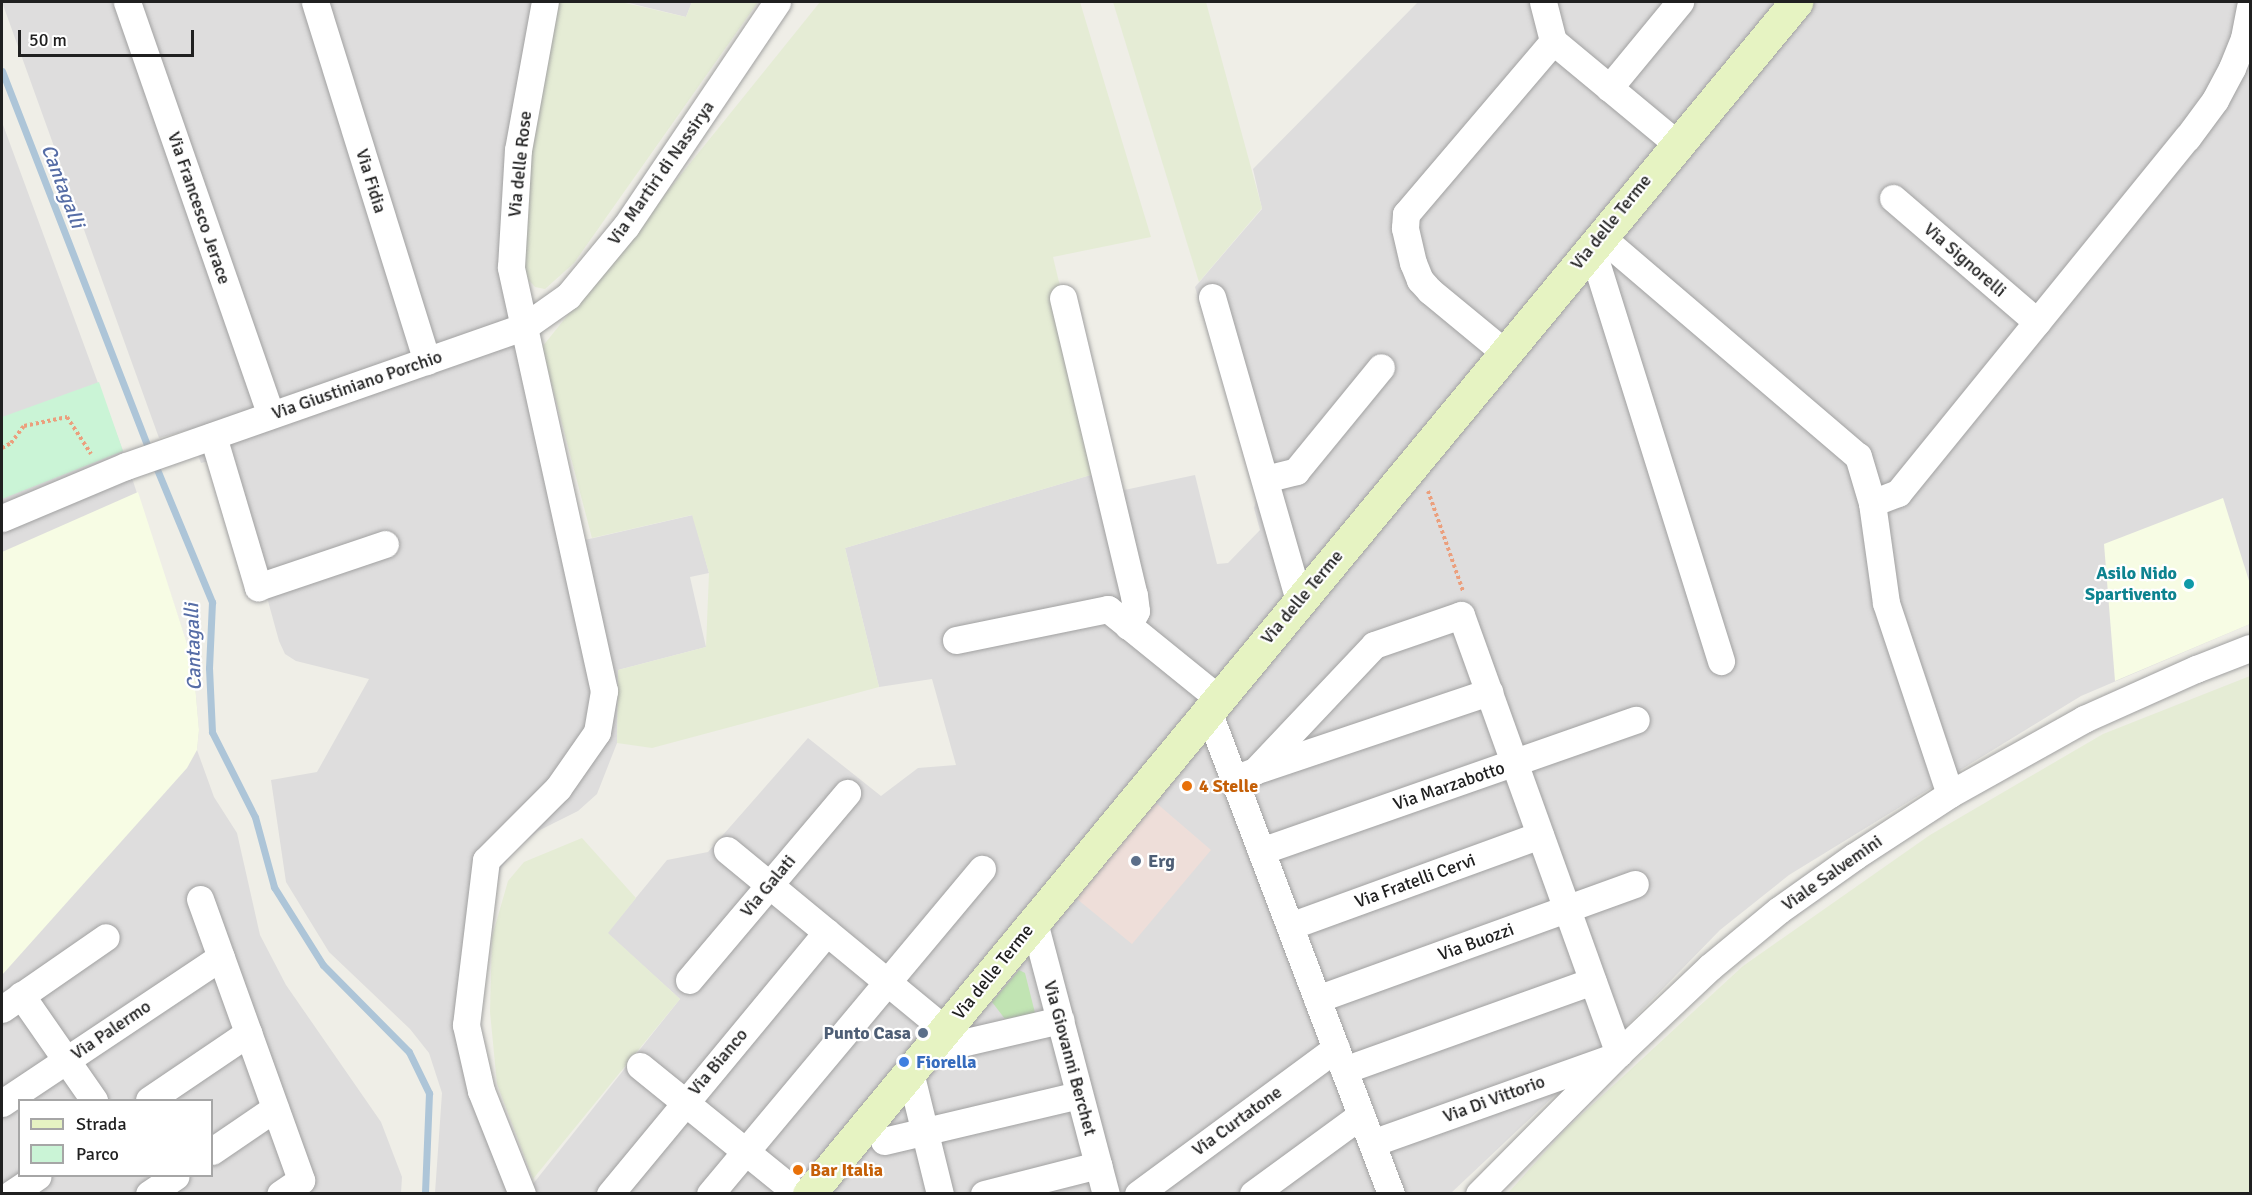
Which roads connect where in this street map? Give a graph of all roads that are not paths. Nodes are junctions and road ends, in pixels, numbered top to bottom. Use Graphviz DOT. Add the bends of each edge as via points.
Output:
graph roads {
  1 [pos="127,2"];
  2 [pos="315,2"];
  3 [pos="545,2"];
  4 [pos="777,2"];
  5 [pos="1543,2"];
  6 [pos="1680,2"];
  7 [pos="1796,2"];
  8 [pos="2250,7"];
  9 [pos="1553,41"];
  10 [pos="1610,88"];
  11 [pos="1676,143"];
  12 [pos="1893,198"];
  13 [pos="1596,241"];
  14 [pos="1212,297"];
  15 [pos="1063,298"];
  16 [pos="2037,322"];
  17 [pos="524,327"];
  18 [pos="1504,352"];
  19 [pos="427,361"];
  20 [pos="1381,367"];
  21 [pos="271,416"];
  22 [pos="202,440"];
  23 [pos="1265,479"];
  24 [pos="1872,503"];
  25 [pos="2,518"];
  26 [pos="385,544"];
  27 [pos="1299,600"];
  28 [pos="1128,626"];
  29 [pos="956,640"];
  30 [pos="2250,648"];
  31 [pos="1721,661"];
  32 [pos="1489,692"];
  33 [pos="1213,704"];
  34 [pos="1636,720"];
  35 [pos="1514,763"];
  36 [pos="1244,775"];
  37 [pos="847,793"];
  38 [pos="1950,794"];
  39 [pos="1540,835"];
  40 [pos="727,850"];
  41 [pos="1261,851"];
  42 [pos="982,869"];
  43 [pos="1635,884"];
  44 [pos="769,885"];
  45 [pos="200,899"];
  46 [pos="1567,909"];
  47 [pos="1034,922"];
  48 [pos="1290,926"];
  49 [pos="827,932"];
  50 [pos="106,937"];
  51 [pos="221,957"];
  52 [pos="688,980"];
  53 [pos="1593,981"];
  54 [pos="887,982"];
  55 [pos="1317,999"];
  56 [pos="11,1002"];
  57 [pos="1059,1020"];
  58 [pos="248,1033"];
  59 [pos="927,1051"];
  60 [pos="1618,1054"];
  61 [pos="1340,1059"];
  62 [pos="66,1060"];
  63 [pos="639,1066"];
  64 [pos="1079,1095"];
  65 [pos="93,1099"];
  66 [pos="151,1099"];
  67 [pos="684,1102"];
  68 [pos="2,1103"];
  69 [pos="275,1108"];
  70 [pos="1361,1115"];
  71 [pos="925,1132"];
  72 [pos="884,1141"];
  73 [pos="1372,1143"];
  74 [pos="213,1150"];
  75 [pos="745,1151"];
  76 [pos="1098,1165"];
  77 [pos="36,1177"];
  78 [pos="291,1187"];
  79 [pos="1382,1190"];
  80 [pos="11,1194"];
  81 [pos="522,1194"];
  82 [pos="610,1194"];
  83 [pos="710,1194"];
  84 [pos="798,1194"];
  85 [pos="810,1194"];
  86 [pos="940,1194"];
  87 [pos="984,1194"];
  88 [pos="1106,1194"];
  89 [pos="1138,1194"];
  90 [pos="1253,1194"];
  91 [pos="1479,1194"];
  1 -- 21 [label="street, Via Francesco Jerace"];
  2 -- 19 [label="street, Via Fidia"];
  3 -- 17 [label="street, Via delle Rose" via="518,150 511,267"];
  4 -- 17 [label="street, Via Martiri di Nassirya" via="626,226 568,296"];
  5 -- 9 [label="street"];
  6 -- 10 [label="street"];
  7 -- 11 [label="main road, Via delle Terme"];
  8 -- 16 [label="street" via="2244,38 2215,100"];
  9 -- 10 [label="street"];
  9 -- 18 [label="street" via="1407,214 1405,228 1420,280"];
  10 -- 11 [label="street"];
  11 -- 13 [label="main road, Via delle Terme"];
  12 -- 16 [label="street, Via Signorelli"];
  13 -- 18 [label="main road, Via delle Terme"];
  13 -- 24 [label="street" via="1858,456"];
  13 -- 31 [label="street"];
  14 -- 23 [label="street"];
  15 -- 28 [label="street" via="1134,595 1136,611"];
  16 -- 24 [label="street" via="1898,493"];
  17 -- 19 [label="street, Via Giustiniano Porchio"];
  17 -- 81 [label="street, Via delle Rose" via="604,690 597,732 558,788 486,860 466,1025 481,1091"];
  18 -- 27 [label="main road, Via delle Terme"];
  19 -- 21 [label="street, Via Giustiniano Porchio"];
  20 -- 23 [label="street" via="1296,471"];
  21 -- 22 [label="street, Via Giustiniano Porchio"];
  22 -- 25 [label="street, Via Giustiniano Porchio"];
  22 -- 26 [label="street" via="258,587"];
  23 -- 27 [label="street"];
  24 -- 38 [label="street" via="1886,603"];
  27 -- 33 [label="main road, Via delle Terme"];
  28 -- 29 [label="street" via="1108,609"];
  28 -- 33 [label="street"];
  30 -- 38 [label="street, Viale Salvemini" via="2084,719"];
  32 -- 35 [label="street"];
  32 -- 36 [label="street"];
  32 -- 36 [label="street" via="1461,615 1374,645"];
  33 -- 36 [label="street"];
  33 -- 47 [label="main road, Via delle Terme"];
  34 -- 35 [label="street, Via Marzabotto"];
  35 -- 39 [label="street"];
  35 -- 41 [label="street, Via Marzabotto"];
  36 -- 41 [label="street"];
  37 -- 44 [label="street, Via Galati"];
  38 -- 60 [label="street, Viale Salvemini" via="1779,910 1710,967"];
  39 -- 46 [label="street"];
  39 -- 48 [label="street, Via Fratelli Cervi"];
  40 -- 44 [label="street"];
  41 -- 48 [label="street"];
  42 -- 54 [label="street"];
  43 -- 46 [label="street, Via Buozzi"];
  44 -- 49 [label="street"];
  44 -- 52 [label="street, Via Galati"];
  45 -- 51 [label="street"];
  46 -- 53 [label="street"];
  46 -- 55 [label="street, Via Buozzi"];
  47 -- 57 [label="street, Via Giovanni Berchet"];
  47 -- 59 [label="main road, Via delle Terme"];
  48 -- 55 [label="street"];
  49 -- 54 [label="street"];
  49 -- 67 [label="street, Via Bianco"];
  50 -- 56 [label="street"];
  51 -- 58 [label="street"];
  51 -- 62 [label="street, Via Palermo"];
  53 -- 60 [label="street"];
  53 -- 61 [label="street, Via Curtatone"];
  54 -- 59 [label="street"];
  54 -- 75 [label="street"];
  55 -- 61 [label="street"];
  56 -- 62 [label="street"];
  57 -- 59 [label="street"];
  57 -- 64 [label="street, Via Giovanni Berchet"];
  58 -- 66 [label="street"];
  58 -- 69 [label="street"];
  59 -- 71 [label="street"];
  59 -- 85 [label="main road, Via delle Terme"];
  60 -- 73 [label="street, Via Di Vittorio"];
  60 -- 91 [label="street, Viale Salvemini"];
  61 -- 70 [label="street"];
  61 -- 89 [label="street, Via Curtatone"];
  62 -- 65 [label="street"];
  62 -- 68 [label="street, Via Palermo"];
  63 -- 67 [label="street"];
  64 -- 71 [label="street"];
  64 -- 76 [label="street, Via Giovanni Berchet"];
  67 -- 75 [label="street"];
  67 -- 82 [label="street, Via Bianco"];
  69 -- 74 [label="street"];
  69 -- 78 [label="street"];
  70 -- 73 [label="street"];
  70 -- 90 [label="street"];
  71 -- 72 [label="street"];
  71 -- 86 [label="street"];
  73 -- 79 [label="street"];
  75 -- 83 [label="street"];
  75 -- 84 [label="street"];
  76 -- 87 [label="street"];
  76 -- 88 [label="street, Via Giovanni Berchet"];
  77 -- 80 [label="street"];
}
